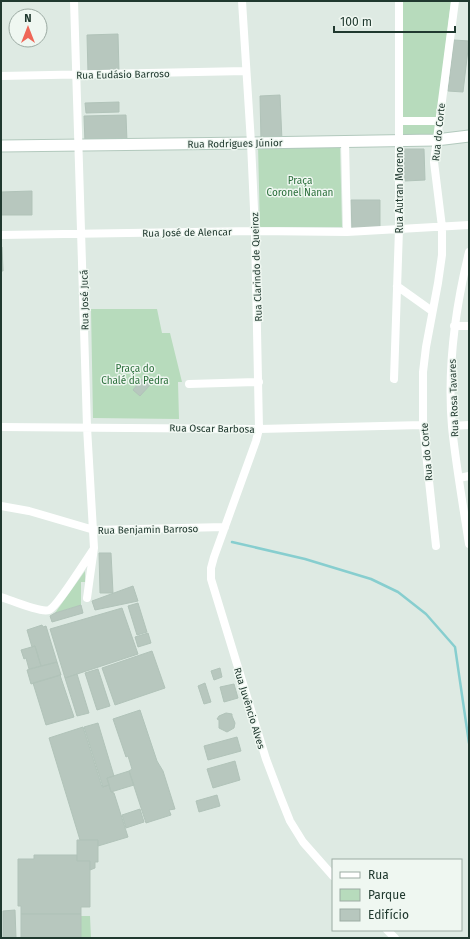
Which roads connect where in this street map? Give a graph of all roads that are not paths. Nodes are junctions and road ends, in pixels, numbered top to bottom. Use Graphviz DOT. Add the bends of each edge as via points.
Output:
graph roads {
  1 [pos="74,1"];
  2 [pos="242,1"];
  3 [pos="399,1"];
  4 [pos="455,1"];
  5 [pos="246,71"];
  6 [pos="76,75"];
  7 [pos="1,76"];
  8 [pos="398,121"];
  9 [pos="439,121"];
  10 [pos="469,136"];
  11 [pos="436,140"];
  12 [pos="399,141"];
  13 [pos="345,142"];
  14 [pos="251,143"];
  15 [pos="79,145"];
  16 [pos="1,146"];
  17 [pos="469,225"];
  18 [pos="442,227"];
  19 [pos="399,230"];
  20 [pos="256,231"];
  21 [pos="347,232"];
  22 [pos="82,234"];
  23 [pos="1,235"];
  24 [pos="469,252"];
  25 [pos="397,286"];
  26 [pos="432,311"];
  27 [pos="454,326"];
  28 [pos="469,326"];
  29 [pos="394,379"];
  30 [pos="260,382"];
  31 [pos="189,384"];
  32 [pos="423,425"];
  33 [pos="469,425"];
  34 [pos="452,426"];
  35 [pos="1,427"];
  36 [pos="87,427"];
  37 [pos="260,429"];
  38 [pos="469,476"];
  39 [pos="459,478"];
  40 [pos="1,506"];
  41 [pos="225,527"];
  42 [pos="94,530"];
  43 [pos="469,541"];
  44 [pos="436,546"];
  45 [pos="94,548"];
  46 [pos="1,597"];
  47 [pos="87,598"];
  48 [pos="332,875"];
  1 -- 6 [label="street, Rua José Jucá"];
  2 -- 5 [label="street, Rua Clarindo de Queiroz"];
  3 -- 8 [label="street, Rua Autran Moreno"];
  4 -- 9 [label="street, Rua do Corte"];
  5 -- 6 [label="street, Rua Eudásio Barroso"];
  5 -- 14 [label="street, Rua Clarindo de Queiroz"];
  6 -- 7 [label="street, Rua Eudásio Barroso"];
  6 -- 15 [label="street, Rua José Jucá"];
  8 -- 9 [label="street"];
  8 -- 12 [label="street, Rua Autran Moreno"];
  9 -- 11 [label="street, Rua do Corte"];
  10 -- 11 [label="main road, Rua Rodrigues Júnior"];
  11 -- 12 [label="main road, Rua Rodrigues Júnior"];
  11 -- 18 [label="street, Rua do Corte" via="434,162"];
  12 -- 13 [label="main road, Rua Rodrigues Júnior"];
  12 -- 19 [label="street, Rua Autran Moreno"];
  13 -- 14 [label="main road, Rua Rodrigues Júnior"];
  13 -- 21 [label="street"];
  14 -- 15 [label="main road, Rua Rodrigues Júnior"];
  14 -- 20 [label="street, Rua Clarindo de Queiroz"];
  15 -- 16 [label="main road, Rua Rodrigues Júnior"];
  15 -- 22 [label="street, Rua José Jucá"];
  17 -- 18 [label="street, Rua José de Alencar"];
  18 -- 19 [label="street, Rua José de Alencar"];
  18 -- 26 [label="street, Rua do Corte" via="442,255"];
  19 -- 21 [label="street, Rua José de Alencar"];
  19 -- 25 [label="street, Rua Autran Moreno"];
  20 -- 21 [label="street, Rua José de Alencar"];
  20 -- 22 [label="street, Rua José de Alencar"];
  20 -- 30 [label="street, Rua Clarindo de Queiroz"];
  22 -- 23 [label="street, Rua José de Alencar"];
  22 -- 36 [label="street, Rua José Jucá"];
  24 -- 27 [label="street, Rua Rosa Tavares"];
  25 -- 26 [label="street"];
  25 -- 29 [label="street, Rua Autran Moreno"];
  26 -- 32 [label="street, Rua do Corte" via="423,372"];
  27 -- 28 [label="street"];
  27 -- 34 [label="street, Rua Rosa Tavares" via="451,365"];
  30 -- 31 [label="street"];
  30 -- 37 [label="street, Rua Clarindo de Queiroz"];
  32 -- 37 [label="street, Rua Oscar Barbosa"];
  32 -- 44 [label="street, Rua do Corte"];
  33 -- 34 [label="street"];
  34 -- 39 [label="street, Rua Rosa Tavares"];
  35 -- 36 [label="street, Rua Oscar Barbosa"];
  36 -- 37 [label="street, Rua Oscar Barbosa"];
  36 -- 42 [label="street, Rua José Jucá"];
  37 -- 41 [label="street, Rua Clarindo de Queiroz"];
  38 -- 39 [label="street"];
  39 -- 43 [label="street, Rua Rosa Tavares"];
  40 -- 42 [label="street, Rua Benjamin Barroso" via="29,511"];
  41 -- 42 [label="street, Rua Benjamin Barroso"];
  41 -- 48 [label="street, Rua Juvêncio Alves" via="214,557 211,578 266,759 290,821 303,842"];
  42 -- 45 [label="street, Rua José Jucá"];
  45 -- 46 [label="street" via="64,593 48,610"];
  45 -- 47 [label="street, Rua José Jucá"];
}
